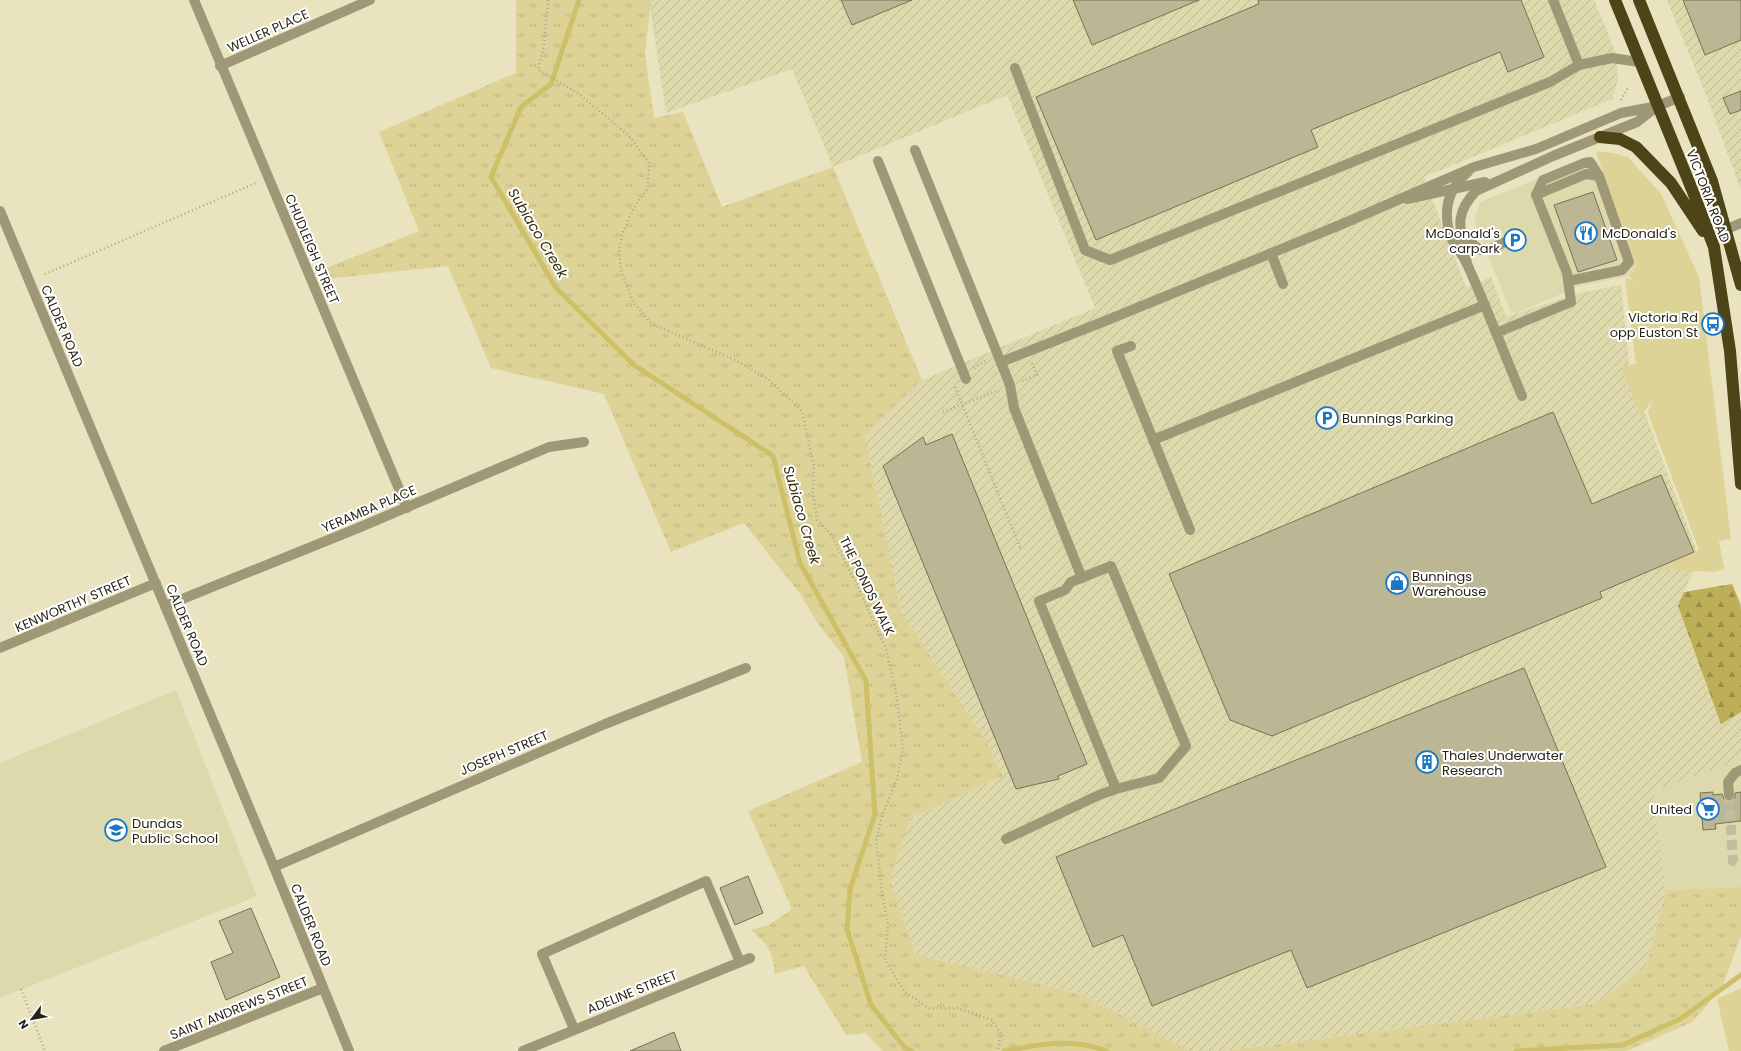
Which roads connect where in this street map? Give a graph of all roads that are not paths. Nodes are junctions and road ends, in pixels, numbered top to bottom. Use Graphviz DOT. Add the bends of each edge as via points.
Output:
graph roads {
  1 [pos="194,0"];
  2 [pos="370,0"];
  3 [pos="1553,0"];
  4 [pos="1615,0"];
  5 [pos="1639,0"];
  6 [pos="1640,62"];
  7 [pos="1579,65"];
  8 [pos="220,66"];
  9 [pos="1015,68"];
  10 [pos="1680,97"];
  11 [pos="1658,106"];
  12 [pos="1600,137"];
  13 [pos="915,150"];
  14 [pos="878,161"];
  15 [pos="1474,167"];
  16 [pos="1499,179"];
  17 [pos="1452,190"];
  18 [pos="1401,200"];
  19 [pos="0,211"];
  20 [pos="1741,223"];
  21 [pos="1727,229"];
  22 [pos="1461,231"];
  23 [pos="1509,240"];
  24 [pos="1714,247"];
  25 [pos="1271,253"];
  26 [pos="1467,264"];
  27 [pos="1568,281"];
  28 [pos="1283,284"];
  29 [pos="1741,285"];
  30 [pos="1485,305"];
  31 [pos="1496,333"];
  32 [pos="1131,346"];
  33 [pos="999,358"];
  34 [pos="965,376"];
  35 [pos="1522,396"];
  36 [pos="1153,440"];
  37 [pos="584,442"];
  38 [pos="1741,484"];
  39 [pos="407,508"];
  40 [pos="1190,530"];
  41 [pos="1082,578"];
  42 [pos="156,583"];
  43 [pos="165,606"];
  44 [pos="0,648"];
  45 [pos="746,668"];
  46 [pos="1741,770"];
  47 [pos="1116,789"];
  48 [pos="1729,795"];
  49 [pos="1006,839"];
  50 [pos="274,867"];
  51 [pos="750,958"];
  52 [pos="740,962"];
  53 [pos="323,988"];
  54 [pos="574,1029"];
  55 [pos="164,1051"];
  56 [pos="349,1051"];
  57 [pos="523,1051"];
  1 -- 8 [label="street, CHUDLEIGH STREET"];
  2 -- 8 [label="street, WELLER PLACE"];
  3 -- 7 [label="street"];
  4 -- 6 [label="highway, VICTORIA ROAD"];
  5 -- 10 [label="highway, VICTORIA ROAD"];
  6 -- 7 [label="street" via="1612,58"];
  6 -- 11 [label="highway, VICTORIA ROAD"];
  7 -- 9 [label="street" via="1550,82 1110,260 1086,250"];
  8 -- 39 [label="street, CHUDLEIGH STREET"];
  10 -- 11 [label="street"];
  10 -- 21 [label="highway, VICTORIA ROAD"];
  11 -- 12 [label="street" via="1637,122"];
  11 -- 15 [label="street" via="1621,113 1536,149"];
  11 -- 24 [label="highway, VICTORIA ROAD"];
  12 -- 16 [label="street"];
  12 -- 24 [label="highway" via="1620,139 1636,147 1671,183"];
  13 -- 33 [label="street"];
  14 -- 34 [label="street"];
  15 -- 17 [label="street" via="1460,178"];
  15 -- 18 [label="street" via="1427,186"];
  16 -- 17 [label="street"];
  16 -- 22 [label="street" via="1476,191 1468,199 1460,213"];
  17 -- 18 [label="street"];
  17 -- 26 [label="street" via="1448,201 1450,237"];
  18 -- 25 [label="street"];
  19 -- 42 [label="street, CALDER ROAD"];
  20 -- 21 [label="street"];
  21 -- 29 [label="highway, VICTORIA ROAD"];
  22 -- 23 [label="street" via="1480,250 1491,249"];
  22 -- 26 [label="street"];
  24 -- 38 [label="highway, VICTORIA ROAD" via="1730,351"];
  25 -- 28 [label="street"];
  25 -- 33 [label="street" via="1075,333"];
  26 -- 30 [label="street"];
  27 -- 27 [label="street" via="1536,195 1543,180 1584,162 1590,162 1599,176 1629,262 1622,270"];
  27 -- 31 [label="street" via="1571,302"];
  30 -- 31 [label="street"];
  30 -- 36 [label="street"];
  31 -- 35 [label="street"];
  32 -- 36 [label="street" via="1117,352"];
  33 -- 41 [label="street" via="1010,385 1014,408"];
  36 -- 40 [label="street"];
  37 -- 39 [label="street, YERAMBA PLACE" via="549,447"];
  39 -- 43 [label="street, YERAMBA PLACE"];
  41 -- 47 [label="street" via="1071,582 1065,590 1039,602"];
  41 -- 47 [label="street" via="1111,566 1186,746 1159,778"];
  42 -- 43 [label="street, CALDER ROAD"];
  42 -- 44 [label="street, KENWORTHY STREET"];
  43 -- 50 [label="street, CALDER ROAD"];
  45 -- 50 [label="street, JOSEPH STREET" via="605,724"];
  46 -- 48 [label="street" via="1728,782"];
  47 -- 49 [label="street"];
  50 -- 53 [label="street, CALDER ROAD"];
  51 -- 52 [label="street, ADELINE STREET"];
  52 -- 54 [label="street, ADELINE STREET"];
  52 -- 54 [label="street" via="706,881 542,954"];
  53 -- 55 [label="street, SAINT ANDREWS STREET"];
  53 -- 56 [label="street, CALDER ROAD"];
  54 -- 57 [label="street, ADELINE STREET"];
}
